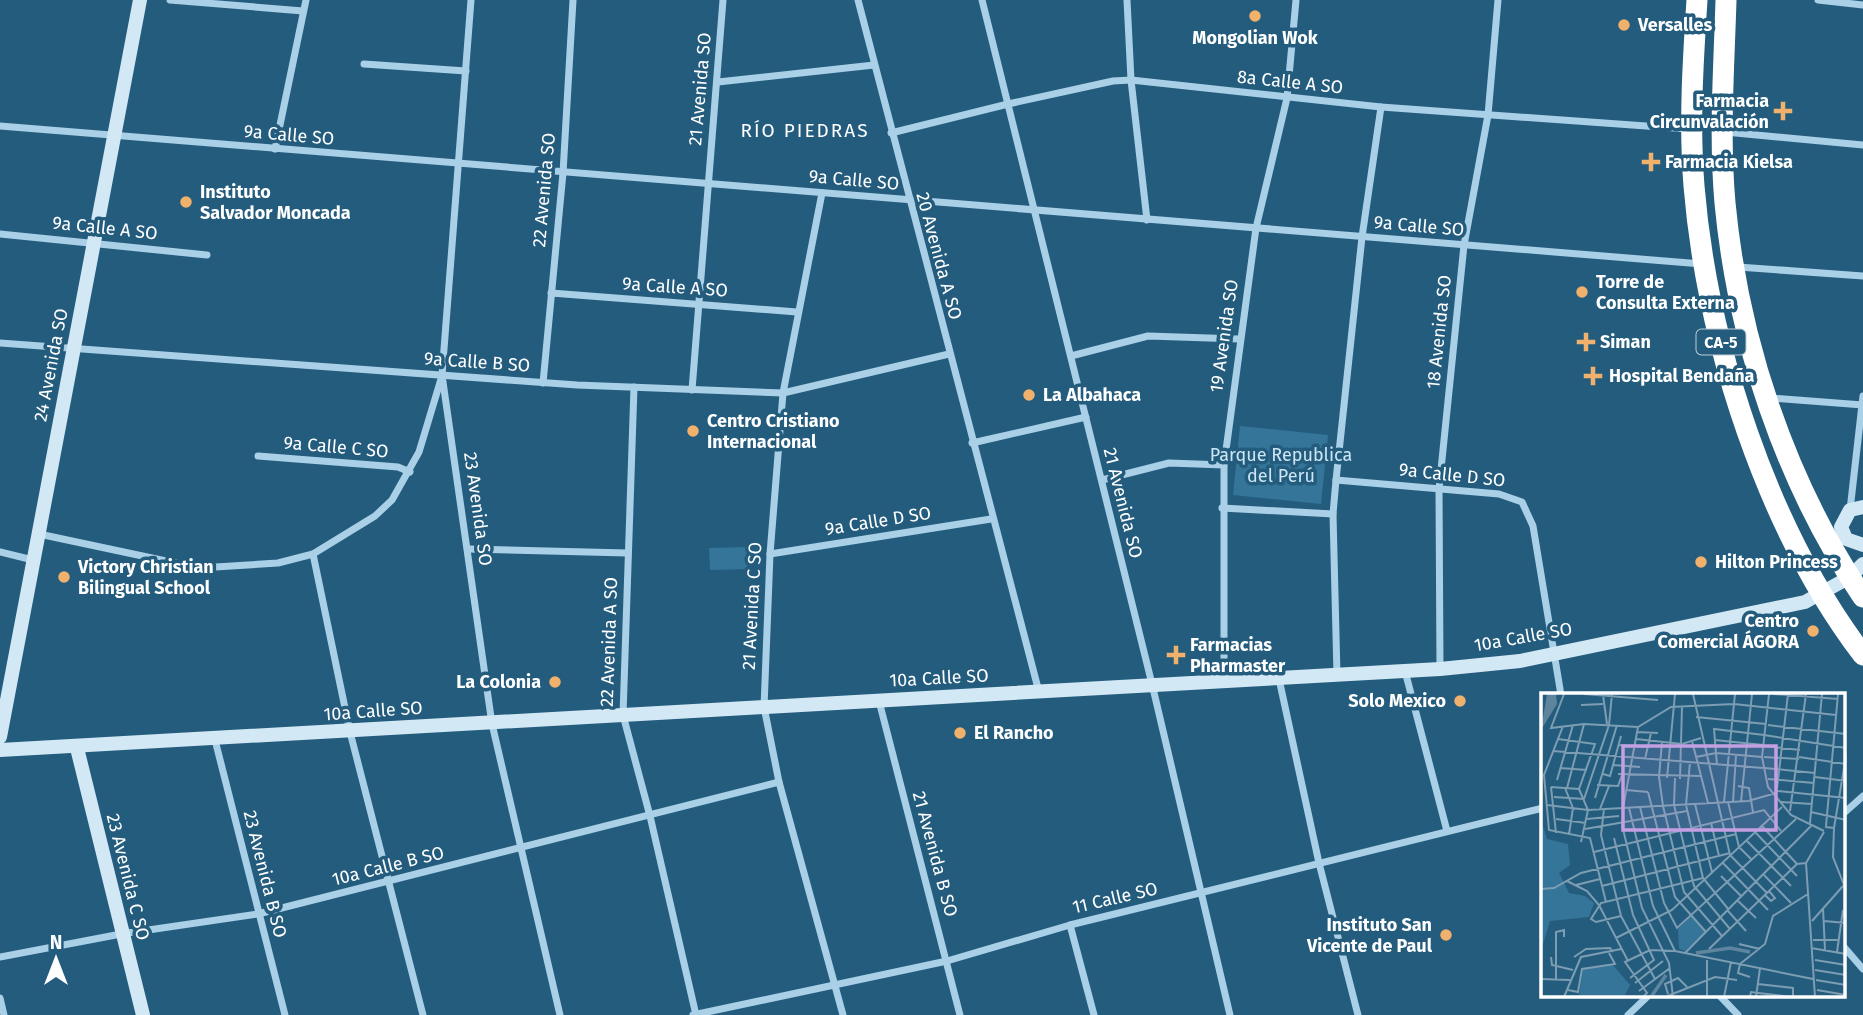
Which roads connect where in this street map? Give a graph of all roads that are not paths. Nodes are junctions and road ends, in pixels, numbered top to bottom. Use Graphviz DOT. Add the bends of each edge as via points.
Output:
graph roads {
  1 [pos="140,0"];
  2 [pos="170,0"];
  3 [pos="306,0"];
  4 [pos="471,0"];
  5 [pos="573,0"];
  6 [pos="723,0"];
  7 [pos="858,0"];
  8 [pos="982,0"];
  9 [pos="1127,0"];
  10 [pos="1296,0"];
  11 [pos="1498,0"];
  12 [pos="1697,0"];
  13 [pos="1726,0"];
  14 [pos="1818,0"];
  15 [pos="1863,5"];
  16 [pos="303,11"];
  17 [pos="1694,48"];
  18 [pos="364,64"];
  19 [pos="874,65"];
  20 [pos="466,71"];
  21 [pos="1131,80"];
  22 [pos="718,82"];
  23 [pos="1287,99"];
  24 [pos="1007,104"];
  25 [pos="1381,107"];
  26 [pos="1488,115"];
  27 [pos="0,126"];
  28 [pos="1692,129"];
  29 [pos="1721,132"];
  30 [pos="891,133"];
  31 [pos="114,136"];
  32 [pos="1863,145"];
  33 [pos="275,149"];
  34 [pos="459,164"];
  35 [pos="563,173"];
  36 [pos="707,184"];
  37 [pos="822,193"];
  38 [pos="909,200"];
  39 [pos="1034,211"];
  40 [pos="1147,220"];
  41 [pos="1256,228"];
  42 [pos="0,234"];
  43 [pos="1362,237"];
  44 [pos="94,243"];
  45 [pos="1464,245"];
  46 [pos="207,255"];
  47 [pos="1706,265"];
  48 [pos="1734,267"];
  49 [pos="1863,276"];
  50 [pos="551,293"];
  51 [pos="698,304"];
  52 [pos="1741,308"];
  53 [pos="797,312"];
  54 [pos="1239,339"];
  55 [pos="0,343"];
  56 [pos="74,346"];
  57 [pos="948,354"];
  58 [pos="1071,356"];
  59 [pos="248,361"];
  60 [pos="248,371"];
  61 [pos="442,375"];
  62 [pos="543,383"];
  63 [pos="634,387"];
  64 [pos="692,390"];
  65 [pos="783,393"];
  66 [pos="1863,396"];
  67 [pos="1767,397"];
  68 [pos="1863,405"];
  69 [pos="1086,416"];
  70 [pos="972,443"];
  71 [pos="258,456"];
  72 [pos="1224,465"];
  73 [pos="410,472"];
  74 [pos="1102,480"];
  75 [pos="1336,480"];
  76 [pos="1439,489"];
  77 [pos="1223,508"];
  78 [pos="1856,509"];
  79 [pos="1333,514"];
  80 [pos="991,519"];
  81 [pos="39,534"];
  82 [pos="1836,537"];
  83 [pos="1863,545"];
  84 [pos="468,549"];
  85 [pos="0,552"];
  86 [pos="627,553"];
  87 [pos="313,554"];
  88 [pos="770,554"];
  89 [pos="34,560"];
  90 [pos="1856,570"];
  91 [pos="1823,594"];
  92 [pos="1863,597"];
  93 [pos="1554,652"];
  94 [pos="1863,654"];
  95 [pos="1440,669"];
  96 [pos="1405,671"];
  97 [pos="1337,675"];
  98 [pos="1279,678"];
  99 [pos="1224,680"];
  100 [pos="1152,684"];
  101 [pos="1039,692"];
  102 [pos="1561,693"];
  103 [pos="879,701"];
  104 [pos="764,707"];
  105 [pos="623,715"];
  106 [pos="492,723"];
  107 [pos="350,732"];
  108 [pos="0,737"];
  109 [pos="215,740"];
  110 [pos="77,748"];
  111 [pos="0,750"];
  112 [pos="779,782"];
  113 [pos="1863,796"];
  114 [pos="1541,808"];
  115 [pos="1846,811"];
  116 [pos="650,816"];
  117 [pos="1447,831"];
  118 [pos="519,847"];
  119 [pos="1319,863"];
  120 [pos="389,882"];
  121 [pos="1200,895"];
  122 [pos="258,914"];
  123 [pos="1070,925"];
  124 [pos="121,933"];
  125 [pos="1846,949"];
  126 [pos="0,957"];
  127 [pos="947,961"];
  128 [pos="1863,969"];
  129 [pos="836,985"];
  130 [pos="1646,998"];
  131 [pos="1722,998"];
  132 [pos="0,999"];
  133 [pos="4,1015"];
  134 [pos="143,1015"];
  135 [pos="285,1015"];
  136 [pos="424,1015"];
  137 [pos="560,1015"];
  138 [pos="695,1015"];
  139 [pos="843,1015"];
  140 [pos="960,1015"];
  141 [pos="1094,1015"];
  142 [pos="1230,1015"];
  143 [pos="1358,1015"];
  144 [pos="1628,1015"];
  145 [pos="1738,1015"];
  1 -- 31 [label="street, 24 Avenida SO"];
  2 -- 16 [label="street"];
  3 -- 16 [label="street"];
  4 -- 20 [label="street, 23 Avenida SO"];
  5 -- 35 [label="street, 22 Avenida SO"];
  6 -- 22 [label="street, 21 Avenida SO"];
  7 -- 19 [label="street, 20 Avenida A SO"];
  8 -- 24 [label="street, 21 Avenida SO"];
  9 -- 21 [label="street"];
  10 -- 23 [label="street, 19 Avenida SO"];
  11 -- 26 [label="street, 18 Avenida SO"];
  12 -- 17 [label="highway, CA-5"];
  13 -- 29 [label="highway, CA-5"];
  14 -- 15 [label="street"];
  16 -- 33 [label="street"];
  17 -- 28 [label="highway, CA-5"];
  17 -- 29 [label="highway" via="1702,62 1703,119"];
  18 -- 20 [label="street"];
  19 -- 22 [label="street"];
  19 -- 30 [label="street, 20 Avenida A SO"];
  20 -- 34 [label="street, 23 Avenida SO"];
  21 -- 23 [label="street, 8a Calle A SO"];
  21 -- 24 [label="street, 8a Calle A SO"];
  21 -- 40 [label="street"];
  22 -- 36 [label="street, 21 Avenida SO"];
  23 -- 25 [label="street, 8a Calle A SO"];
  23 -- 41 [label="street, 19 Avenida SO"];
  24 -- 30 [label="street, 8a Calle A SO"];
  24 -- 39 [label="street, 21 Avenida SO"];
  25 -- 26 [label="street, 8a Calle A SO"];
  25 -- 43 [label="street"];
  26 -- 28 [label="street, 8a Calle A SO"];
  26 -- 45 [label="street, 18 Avenida SO"];
  27 -- 31 [label="street, 9a Calle SO"];
  28 -- 47 [label="highway, CA-5" via="1694,186"];
  29 -- 32 [label="street"];
  29 -- 48 [label="highway, CA-5"];
  30 -- 38 [label="street, 20 Avenida A SO"];
  31 -- 33 [label="street, 9a Calle SO"];
  31 -- 44 [label="street, 24 Avenida SO"];
  33 -- 34 [label="street, 9a Calle SO"];
  34 -- 35 [label="street, 9a Calle SO"];
  34 -- 61 [label="street, 23 Avenida SO"];
  35 -- 36 [label="street, 9a Calle SO"];
  35 -- 50 [label="street, 22 Avenida SO"];
  36 -- 37 [label="street, 9a Calle SO"];
  36 -- 51 [label="street, 21 Avenida SO"];
  37 -- 38 [label="street, 9a Calle SO"];
  37 -- 53 [label="street, 21 Avenida C SO"];
  38 -- 39 [label="street, 9a Calle SO"];
  38 -- 57 [label="street, 20 Avenida A SO"];
  39 -- 40 [label="street, 9a Calle SO"];
  39 -- 58 [label="street, 21 Avenida SO"];
  40 -- 41 [label="street, 9a Calle SO"];
  41 -- 43 [label="street, 9a Calle SO"];
  41 -- 54 [label="street, 19 Avenida SO"];
  42 -- 44 [label="street, 9a Calle A SO"];
  43 -- 45 [label="street, 9a Calle SO"];
  43 -- 75 [label="street"];
  44 -- 46 [label="street, 9a Calle A SO"];
  44 -- 56 [label="street, 24 Avenida SO"];
  45 -- 47 [label="street, 9a Calle SO"];
  45 -- 76 [label="street, 18 Avenida SO"];
  47 -- 52 [label="highway" via="1725,273 1730,295"];
  47 -- 91 [label="highway, CA-5" via="1720,336 1749,433 1792,540"];
  48 -- 49 [label="street"];
  48 -- 52 [label="highway, CA-5"];
  50 -- 51 [label="street, 9a Calle A SO"];
  50 -- 62 [label="street, 22 Avenida SO"];
  51 -- 53 [label="street, 9a Calle A SO"];
  51 -- 64 [label="street, 21 Avenida SO"];
  52 -- 67 [label="highway, CA-5"];
  53 -- 65 [label="street, 21 Avenida C SO"];
  54 -- 58 [label="street" via="1148,336"];
  54 -- 72 [label="street, 19 Avenida SO"];
  55 -- 56 [label="street, 9a Calle B SO"];
  56 -- 59 [label="street, 9a Calle B SO"];
  56 -- 81 [label="street, 24 Avenida SO"];
  57 -- 65 [label="street, 9a Calle B SO"];
  57 -- 70 [label="street, 20 Avenida A SO"];
  58 -- 69 [label="street, 21 Avenida SO"];
  59 -- 60 [label="street"];
  59 -- 61 [label="street, 9a Calle B SO"];
  61 -- 62 [label="street, 9a Calle B SO"];
  61 -- 73 [label="street"];
  61 -- 84 [label="street, 23 Avenida SO"];
  62 -- 63 [label="street, 9a Calle B SO"];
  63 -- 64 [label="street, 9a Calle B SO"];
  63 -- 86 [label="street, 22 Avenida A SO"];
  64 -- 65 [label="street, 9a Calle B SO"];
  65 -- 88 [label="street, 21 Avenida C SO"];
  66 -- 68 [label="street"];
  67 -- 68 [label="street"];
  67 -- 82 [label="highway, CA-5" via="1787,451"];
  68 -- 78 [label="street"];
  69 -- 70 [label="street"];
  69 -- 74 [label="street, 21 Avenida SO"];
  70 -- 80 [label="street, 20 Avenida A SO"];
  71 -- 73 [label="street, 9a Calle C SO" via="398,467"];
  72 -- 74 [label="street" via="1169,463"];
  72 -- 77 [label="street, 19 Avenida SO"];
  73 -- 87 [label="street" via="393,500 375,516"];
  74 -- 100 [label="street, 21 Avenida SO"];
  75 -- 76 [label="street, 9a Calle D SO"];
  75 -- 79 [label="street"];
  76 -- 93 [label="street, 9a Calle D SO" via="1499,494 1522,502 1533,526"];
  76 -- 95 [label="street, 18 Avenida SO"];
  77 -- 79 [label="street"];
  77 -- 99 [label="street, 19 Avenida SO"];
  78 -- 82 [label="street" via="1842,521"];
  79 -- 97 [label="street"];
  80 -- 88 [label="street, 9a Calle D SO"];
  80 -- 101 [label="street"];
  81 -- 87 [label="street" via="199,568 278,563"];
  81 -- 89 [label="street, 24 Avenida SO"];
  82 -- 83 [label="street"];
  82 -- 90 [label="highway, CA-5"];
  84 -- 86 [label="street"];
  84 -- 106 [label="street, 23 Avenida SO"];
  85 -- 89 [label="street"];
  86 -- 105 [label="street, 22 Avenida A SO"];
  87 -- 107 [label="street"];
  88 -- 104 [label="street, 21 Avenida C SO"];
  89 -- 108 [label="street, 24 Avenida SO"];
  90 -- 91 [label="street, 10a Calle SO"];
  90 -- 92 [label="highway, CA-5"];
  91 -- 93 [label="street, 10a Calle SO" via="1805,602"];
  91 -- 94 [label="highway, CA-5"];
  93 -- 95 [label="street, 10a Calle SO" via="1520,661"];
  93 -- 102 [label="street"];
  95 -- 96 [label="street, 10a Calle SO"];
  96 -- 97 [label="street, 10a Calle SO"];
  96 -- 117 [label="street"];
  97 -- 98 [label="street, 10a Calle SO"];
  98 -- 99 [label="street, 10a Calle SO"];
  98 -- 119 [label="street"];
  99 -- 100 [label="street, 10a Calle SO"];
  100 -- 101 [label="street, 10a Calle SO"];
  100 -- 121 [label="street, 21 Avenida SO"];
  101 -- 103 [label="street, 10a Calle SO"];
  103 -- 104 [label="street, 10a Calle SO"];
  103 -- 127 [label="street, 21 Avenida B SO"];
  104 -- 105 [label="street, 10a Calle SO"];
  104 -- 112 [label="street, 21 Avenida C SO"];
  105 -- 106 [label="street, 10a Calle SO"];
  105 -- 116 [label="street, 22 Avenida A SO"];
  106 -- 107 [label="street, 10a Calle SO"];
  106 -- 118 [label="street, 23 Avenida SO"];
  107 -- 109 [label="street, 10a Calle SO"];
  107 -- 120 [label="street"];
  109 -- 110 [label="street, 10a Calle SO"];
  109 -- 122 [label="street, 23 Avenida B SO"];
  110 -- 111 [label="street, 10a Calle SO"];
  110 -- 124 [label="street, 23 Avenida C SO"];
  112 -- 116 [label="street, 10a Calle B SO"];
  112 -- 129 [label="street, 21 Avenida C SO"];
  113 -- 115 [label="street"];
  114 -- 117 [label="street, 11 Calle SO"];
  116 -- 118 [label="street, 10a Calle B SO"];
  116 -- 138 [label="street, 22 Avenida A SO"];
  117 -- 119 [label="street, 11 Calle SO"];
  118 -- 120 [label="street, 10a Calle B SO"];
  118 -- 137 [label="street, 23 Avenida SO"];
  119 -- 121 [label="street, 11 Calle SO"];
  119 -- 143 [label="street"];
  120 -- 122 [label="street, 10a Calle B SO"];
  120 -- 136 [label="street"];
  121 -- 123 [label="street, 11 Calle SO"];
  121 -- 142 [label="street, 21 Avenida SO"];
  122 -- 124 [label="street, 10a Calle B SO"];
  122 -- 135 [label="street, 23 Avenida B SO"];
  123 -- 127 [label="street, 11 Calle SO"];
  123 -- 141 [label="street"];
  124 -- 126 [label="street, 10a Calle B SO"];
  124 -- 134 [label="street, 23 Avenida C SO"];
  125 -- 128 [label="street"];
  127 -- 129 [label="street, 11 Calle SO"];
  127 -- 140 [label="street, 21 Avenida B SO"];
  129 -- 138 [label="street, 11 Calle SO"];
  129 -- 139 [label="street, 21 Avenida C SO"];
  130 -- 144 [label="street"];
  131 -- 145 [label="street"];
  132 -- 133 [label="street"];
}
